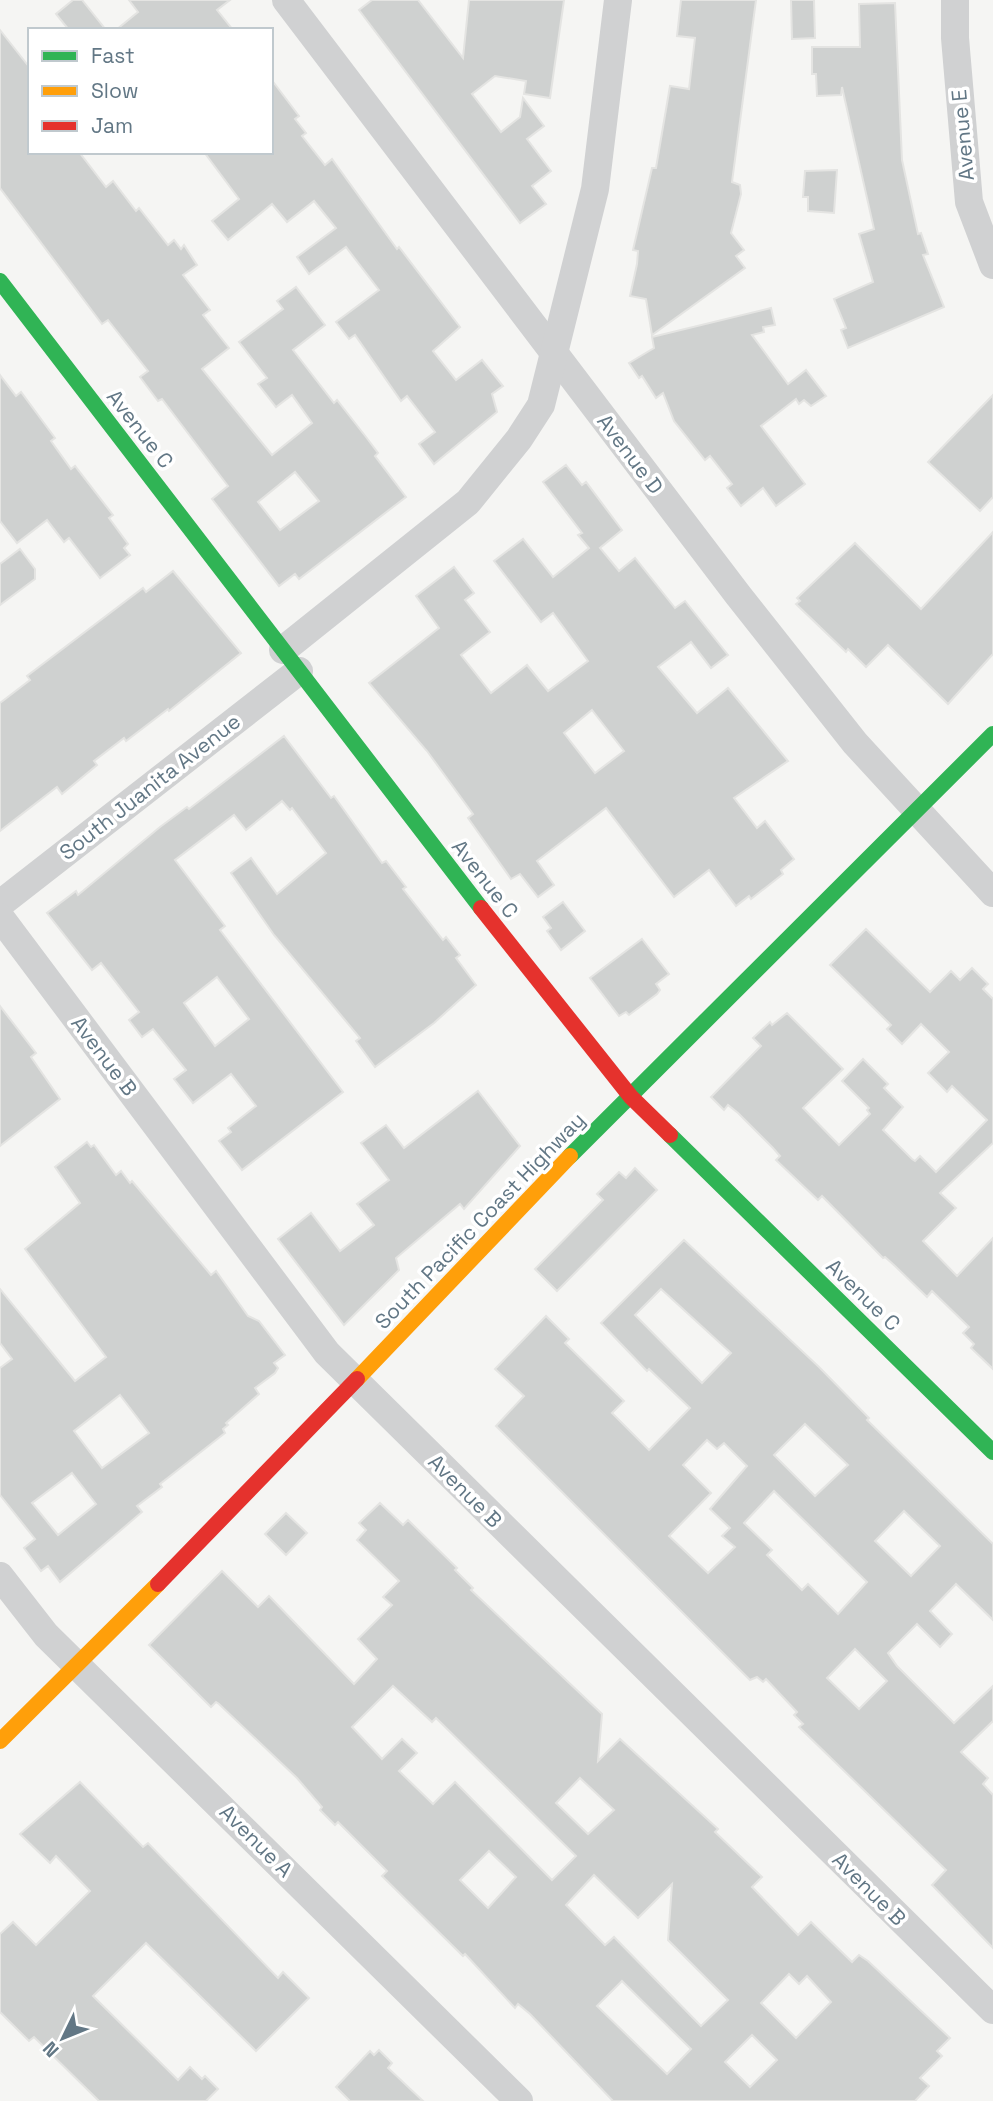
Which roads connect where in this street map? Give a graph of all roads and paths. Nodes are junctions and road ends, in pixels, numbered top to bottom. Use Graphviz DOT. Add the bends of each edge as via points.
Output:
graph roads {
  1 [pos="286,0"];
  2 [pos="618,0"];
  3 [pos="955,0"];
  4 [pos="993,265"];
  5 [pos="0,281"];
  6 [pos="555,356"];
  7 [pos="291,661"];
  8 [pos="993,734"];
  9 [pos="915,812"];
  10 [pos="993,893"];
  11 [pos="0,904"];
  12 [pos="0,917"];
  13 [pos="631,1097"];
  14 [pos="355,1381"];
  15 [pos="993,1452"];
  16 [pos="0,1576"];
  17 [pos="78,1664"];
  18 [pos="0,1741"];
  19 [pos="993,2010"];
  20 [pos="519,2101"];
  1 -- 6 [label="street, Avenue D"];
  2 -- 6 [label="street, South Juanita Avenue" via="595,189"];
  3 -- 4 [label="street, Avenue E" via="969,202"];
  5 -- 7 [label="main road, Avenue C"];
  6 -- 7 [label="street, South Juanita Avenue" via="541,405 468,502"];
  6 -- 9 [label="street, Avenue D" via="846,732"];
  7 -- 11 [label="street, South Juanita Avenue"];
  7 -- 13 [label="main road, Avenue C"];
  8 -- 9 [label="main road, South Pacific Coast Highway"];
  9 -- 10 [label="street, Avenue D"];
  9 -- 13 [label="main road, South Pacific Coast Highway"];
  12 -- 14 [label="street, Avenue B" via="327,1353"];
  13 -- 14 [label="main road, South Pacific Coast Highway"];
  13 -- 15 [label="main road, Avenue C"];
  14 -- 17 [label="main road, South Pacific Coast Highway"];
  14 -- 19 [label="street, Avenue B"];
  16 -- 17 [label="street, Avenue A" via="46,1635"];
  17 -- 18 [label="main road, South Pacific Coast Highway"];
  17 -- 20 [label="street, Avenue A"];
}
